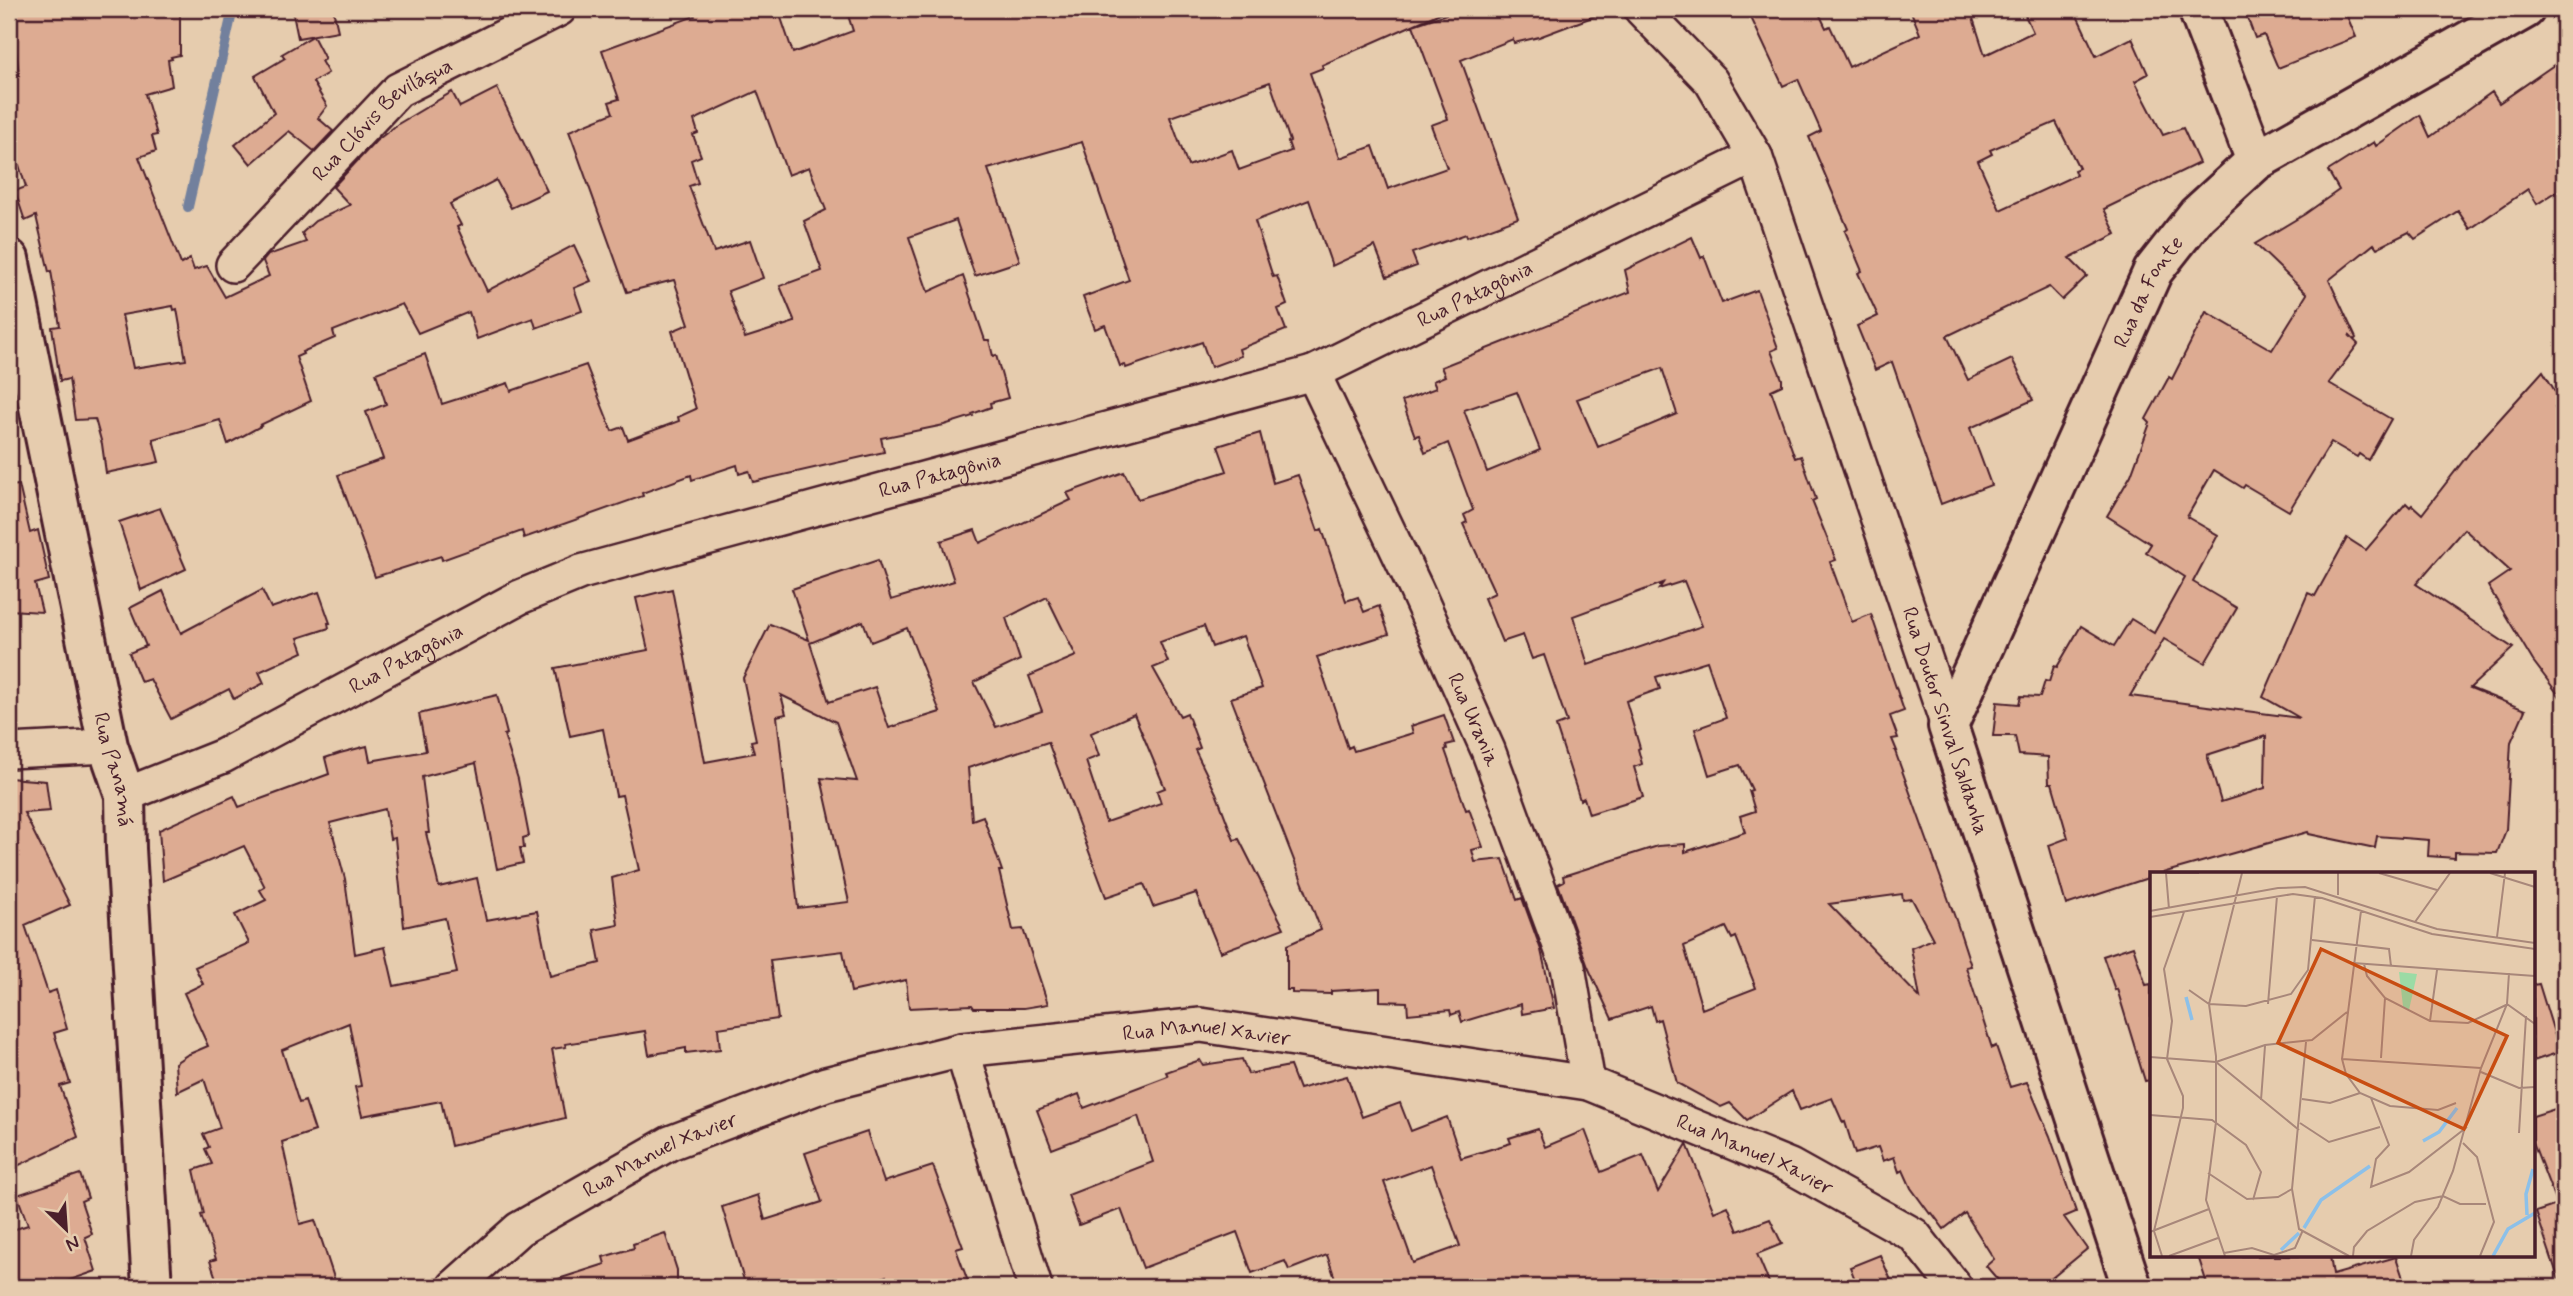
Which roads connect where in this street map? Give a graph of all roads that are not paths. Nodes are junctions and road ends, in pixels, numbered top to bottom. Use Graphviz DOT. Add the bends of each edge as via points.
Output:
graph roads {
  1 [pos="559,9"];
  2 [pos="1641,9"];
  3 [pos="2197,9"];
  4 [pos="2525,9"];
  5 [pos="1755,156"];
  6 [pos="2256,161"];
  7 [pos="9,259"];
  8 [pos="233,265"];
  9 [pos="1313,373"];
  10 [pos="1948,726"];
  11 [pos="108,746"];
  12 [pos="9,751"];
  13 [pos="125,795"];
  14 [pos="962,1050"];
  15 [pos="1588,1083"];
  16 [pos="152,1287"];
  17 [pos="454,1287"];
  18 [pos="1035,1287"];
  19 [pos="1955,1287"];
  20 [pos="2132,1287"];
  1 -- 8 [label="street, Rua Clóvis Beviláqua" via="398,90"];
  2 -- 5 [label="street" via="1711,81"];
  3 -- 6 [label="street"];
  4 -- 6 [label="street, Rua da Fonte"];
  5 -- 9 [label="street, Rua Patagônia"];
  5 -- 10 [label="street, Rua Doutor Sinval Saldanha"];
  6 -- 10 [label="street, Rua da Fonte" via="2197,215 2153,271"];
  7 -- 11 [label="street, Rua Panamá"];
  9 -- 13 [label="street, Rua Patagônia" via="581,572 520,597 223,756"];
  9 -- 15 [label="street, Rua Urania" via="1488,750 1568,967"];
  10 -- 20 [label="street, Rua Doutor Sinval Saldanha"];
  11 -- 12 [label="street"];
  11 -- 13 [label="street, Rua Panamá"];
  13 -- 16 [label="street, Rua Panamá"];
  14 -- 15 [label="street, Rua Manuel Xavier" via="1201,1025"];
  14 -- 17 [label="street, Rua Manuel Xavier" via="826,1084 670,1143 519,1229"];
  14 -- 18 [label="street"];
  15 -- 19 [label="street, Rua Manuel Xavier" via="1790,1166 1914,1236"];
}
